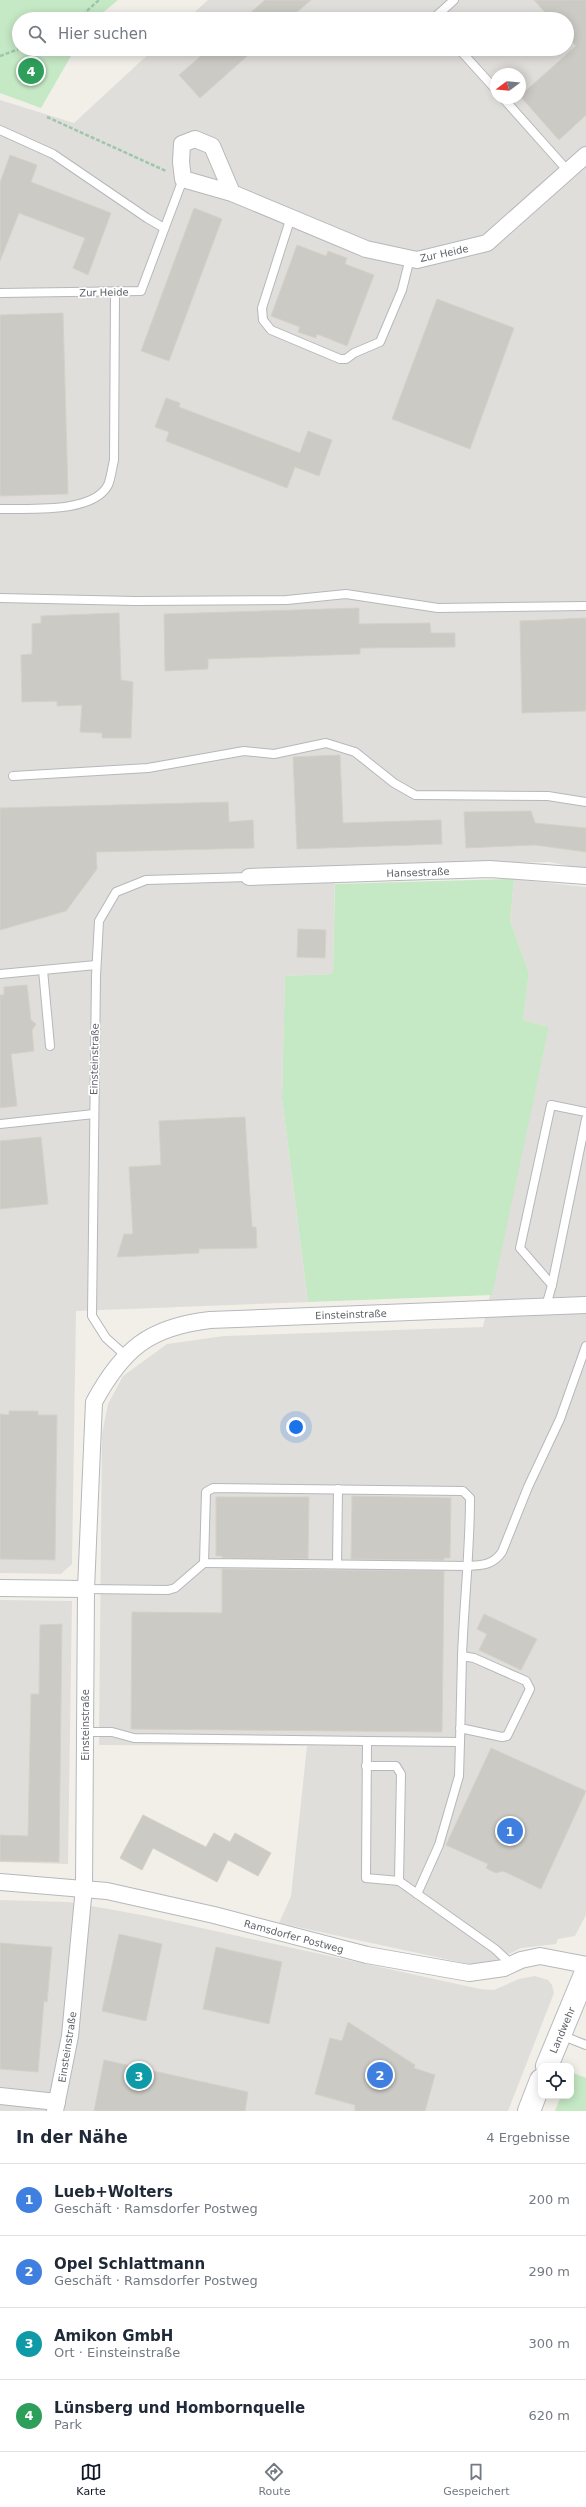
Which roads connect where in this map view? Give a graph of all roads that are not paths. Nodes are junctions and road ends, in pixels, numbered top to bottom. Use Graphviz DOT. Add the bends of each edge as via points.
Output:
graph roads {
  1 [pos="454,0"];
  2 [pos="441,12"];
  3 [pos="465,56"];
  4 [pos="490,83"];
  5 [pos="508,104"];
  6 [pos="0,130"];
  7 [pos="586,155"];
  8 [pos="568,171"];
  9 [pos="183,179"];
  10 [pos="232,193"];
  11 [pos="291,217"];
  12 [pos="164,228"];
  13 [pos="410,258"];
  14 [pos="115,292"];
  15 [pos="0,293"];
  16 [pos="0,509"];
  17 [pos="0,598"];
  18 [pos="586,606"];
  19 [pos="13,776"];
  20 [pos="586,802"];
  21 [pos="586,876"];
  22 [pos="250,877"];
  23 [pos="96,965"];
  24 [pos="43,970"];
  25 [pos="0,974"];
  26 [pos="50,1046"];
  27 [pos="586,1112"];
  28 [pos="94,1114"];
  29 [pos="586,1119"];
  30 [pos="0,1124"];
  31 [pos="552,1285"];
  32 [pos="586,1305"];
  33 [pos="546,1306"];
  34 [pos="586,1346"];
  35 [pos="125,1355"];
  36 [pos="338,1489"];
  37 [pos="204,1563"];
  38 [pos="337,1564"];
  39 [pos="468,1566"];
  40 [pos="0,1588"];
  41 [pos="86,1588"];
  42 [pos="462,1656"];
  43 [pos="460,1728"];
  44 [pos="85,1732"];
  45 [pos="367,1741"];
  46 [pos="460,1742"];
  47 [pos="366,1766"];
  48 [pos="399,1881"];
  49 [pos="0,1882"];
  50 [pos="84,1888"];
  51 [pos="417,1894"];
  52 [pos="512,1965"];
  53 [pos="586,1965"];
  54 [pos="586,1972"];
  55 [pos="560,2035"];
  56 [pos="586,2045"];
  57 [pos="548,2063"];
  58 [pos="538,2088"];
  59 [pos="0,2096"];
  60 [pos="56,2107"];
  61 [pos="529,2111"];
  1 -- 2 [label="lane"];
  3 -- 4 [label="lane"];
  5 -- 8 [label="lane"];
  6 -- 12 [label="lane" via="54,154"];
  7 -- 8 [label="street, Zur Heide"];
  8 -- 13 [label="street, Zur Heide" via="487,243 417,260"];
  9 -- 10 [label="street, Zur Heide"];
  9 -- 10 [label="street, Zur Heide" via="182,144 195,139 212,146"];
  9 -- 12 [label="lane, Zur Heide"];
  10 -- 11 [label="street, Zur Heide"];
  11 -- 13 [label="street, Zur Heide" via="366,249"];
  11 -- 13 [label="lane" via="262,308 263,320 266,327 271,330 340,359 346,360 354,353 380,342 402,290"];
  12 -- 14 [label="lane, Zur Heide" via="141,291"];
  14 -- 15 [label="lane, Zur Heide"];
  14 -- 16 [label="lane" via="114,460 108,485 94,500 68,507"];
  17 -- 18 [label="lane" via="135,601 287,600 346,594 438,608"];
  19 -- 20 [label="lane" via="148,768 244,751 274,754 326,743 355,752 394,783 415,795 548,796"];
  21 -- 22 [label="street, Hansestraße" via="490,869"];
  22 -- 23 [label="lane, Einsteinstraße" via="146,880 116,892 99,921"];
  23 -- 24 [label="lane"];
  23 -- 28 [label="lane, Einsteinstraße"];
  24 -- 25 [label="lane"];
  24 -- 26 [label="lane"];
  27 -- 31 [label="lane" via="551,1105 520,1248"];
  28 -- 30 [label="lane"];
  28 -- 35 [label="lane, Einsteinstraße" via="92,1316 106,1338"];
  29 -- 31 [label="lane"];
  31 -- 33 [label="lane"];
  32 -- 33 [label="street, Einsteinstraße"];
  33 -- 35 [label="street, Einsteinstraße" via="210,1320 181,1324 152,1336"];
  34 -- 39 [label="lane" via="560,1419 528,1487 502,1552 496,1560 488,1564"];
  35 -- 41 [label="street, Einsteinstraße" via="108,1377 94,1402"];
  36 -- 37 [label="lane" via="208,1489 204,1497"];
  36 -- 38 [label="lane"];
  36 -- 39 [label="lane" via="467,1493 470,1505"];
  37 -- 38 [label="lane"];
  37 -- 41 [label="lane" via="175,1588 168,1590"];
  38 -- 39 [label="lane"];
  39 -- 42 [label="lane"];
  40 -- 41 [label="street"];
  41 -- 44 [label="street, Einsteinstraße"];
  42 -- 43 [label="lane"];
  42 -- 43 [label="lane" via="474,1658 526,1680 530,1689 506,1736"];
  43 -- 46 [label="lane"];
  44 -- 45 [label="lane" via="112,1732 134,1738"];
  44 -- 50 [label="street, Einsteinstraße"];
  45 -- 46 [label="lane"];
  45 -- 47 [label="lane"];
  46 -- 51 [label="lane" via="459,1776 439,1845"];
  47 -- 48 [label="lane" via="366,1878"];
  47 -- 48 [label="lane" via="396,1766 401,1774"];
  48 -- 51 [label="lane"];
  49 -- 50 [label="street, Ramsdorfer Postweg"];
  50 -- 52 [label="street, Ramsdorfer Postweg" via="214,1915 367,1955 468,1973"];
  50 -- 60 [label="street, Einsteinstraße" via="70,2036"];
  51 -- 52 [label="lane" via="495,1949"];
  52 -- 53 [label="street, Ramsdorfer Postweg" via="521,1960 540,1956"];
  54 -- 55 [label="main road, Landwehr"];
  55 -- 56 [label="lane"];
  55 -- 57 [label="main road, Landwehr"];
  58 -- 61 [label="main road"];
  59 -- 60 [label="street, Einsteinstraße"];
}
